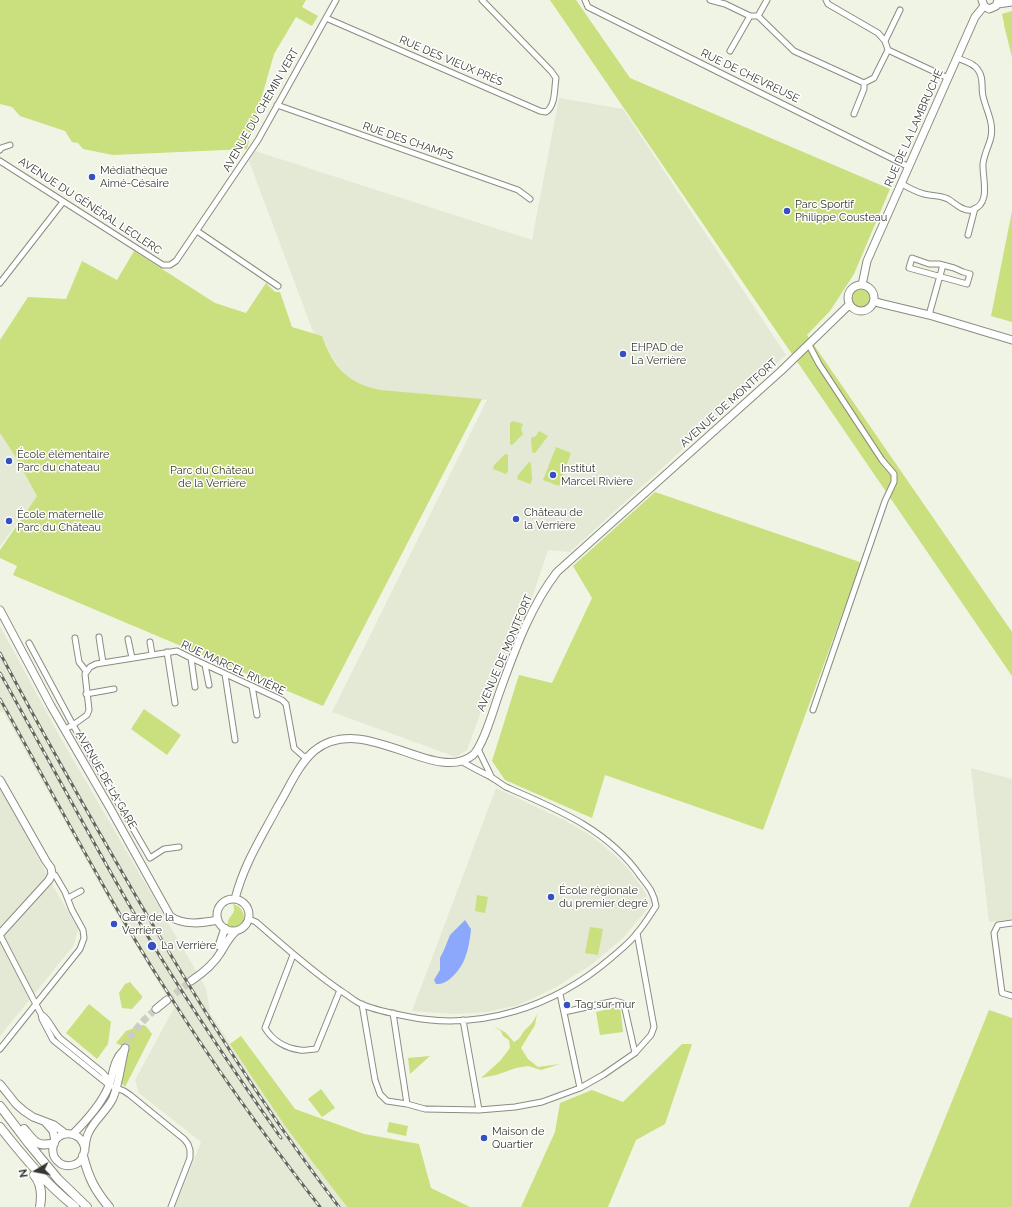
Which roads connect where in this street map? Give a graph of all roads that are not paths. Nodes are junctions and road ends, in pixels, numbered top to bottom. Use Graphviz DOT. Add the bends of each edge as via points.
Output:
graph roads {
  1 [pos="336,0"];
  2 [pos="482,0"];
  3 [pos="710,0"];
  4 [pos="767,0"];
  5 [pos="826,0"];
  6 [pos="585,1"];
  7 [pos="998,2"];
  8 [pos="1012,2"];
  9 [pos="983,3"];
  10 [pos="900,10"];
  11 [pos="750,16"];
  12 [pos="758,16"];
  13 [pos="326,18"];
  14 [pos="885,41"];
  15 [pos="888,50"];
  16 [pos="730,51"];
  17 [pos="957,58"];
  18 [pos="948,78"];
  19 [pos="864,83"];
  20 [pos="277,105"];
  21 [pos="854,114"];
  22 [pos="10,145"];
  23 [pos="0,150"];
  24 [pos="0,161"];
  25 [pos="909,167"];
  26 [pos="902,184"];
  27 [pos="530,198"];
  28 [pos="63,202"];
  29 [pos="975,208"];
  30 [pos="197,231"];
  31 [pos="968,235"];
  32 [pos="170,265"];
  33 [pos="943,265"];
  34 [pos="940,277"];
  35 [pos="0,283"];
  36 [pos="862,285"];
  37 [pos="278,286"];
  38 [pos="874,301"];
  39 [pos="849,305"];
  40 [pos="929,315"];
  41 [pos="1012,340"];
  42 [pos="809,345"];
  43 [pos="0,610"];
  44 [pos="99,637"];
  45 [pos="76,638"];
  46 [pos="128,639"];
  47 [pos="150,642"];
  48 [pos="29,643"];
  49 [pos="167,652"];
  50 [pos="152,654"];
  51 [pos="132,658"];
  52 [pos="190,658"];
  53 [pos="103,662"];
  54 [pos="205,665"];
  55 [pos="86,671"];
  56 [pos="225,674"];
  57 [pos="209,685"];
  58 [pos="252,686"];
  59 [pos="195,687"];
  60 [pos="114,689"];
  61 [pos="86,694"];
  62 [pos="175,703"];
  63 [pos="813,710"];
  64 [pos="257,715"];
  65 [pos="73,725"];
  66 [pos="65,729"];
  67 [pos="235,740"];
  68 [pos="478,749"];
  69 [pos="308,757"];
  70 [pos="461,762"];
  71 [pos="492,778"];
  72 [pos="0,780"];
  73 [pos="179,847"];
  74 [pos="150,858"];
  75 [pos="46,861"];
  76 [pos="140,862"];
  77 [pos="52,874"];
  78 [pos="45,883"];
  79 [pos="81,891"];
  80 [pos="68,898"];
  81 [pos="235,899"];
  82 [pos="218,920"];
  83 [pos="248,920"];
  84 [pos="1012,923"];
  85 [pos="225,928"];
  86 [pos="236,931"];
  87 [pos="0,934"];
  88 [pos="637,934"];
  89 [pos="293,955"];
  90 [pos="340,990"];
  91 [pos="560,994"];
  92 [pos="1012,996"];
  93 [pos="168,1000"];
  94 [pos="36,1004"];
  95 [pos="362,1004"];
  96 [pos="156,1009"];
  97 [pos="564,1012"];
  98 [pos="393,1013"];
  99 [pos="41,1014"];
  100 [pos="463,1020"];
  101 [pos="0,1049"];
  102 [pos="125,1049"];
  103 [pos="634,1053"];
  104 [pos="0,1084"];
  105 [pos="112,1085"];
  106 [pos="580,1088"];
  107 [pos="407,1104"];
  108 [pos="1,1106"];
  109 [pos="479,1110"];
  110 [pos="44,1121"];
  111 [pos="0,1127"];
  112 [pos="0,1134"];
  113 [pos="70,1134"];
  114 [pos="88,1134"];
  115 [pos="55,1142"];
  116 [pos="84,1153"];
  117 [pos="106,1204"];
  118 [pos="40,1207"];
  119 [pos="74,1207"];
  120 [pos="88,1207"];
  121 [pos="114,1207"];
  122 [pos="171,1207"];
  1 -- 13 [label="street, AVENUE DU CHEMIN VERT"];
  2 -- 13 [label="street, RUE DES VIEUX PRÉS" via="556,78 553,104 546,112"];
  3 -- 11 [label="street"];
  4 -- 12 [label="street"];
  5 -- 14 [label="street" via="828,4 878,33"];
  6 -- 25 [label="street, RUE DE CHEVREUSE" via="588,7"];
  7 -- 8 [label="street"];
  7 -- 9 [label="street" via="991,9"];
  9 -- 17 [label="street, RUE DE LA LAMBRUCHE"];
  10 -- 14 [label="street"];
  11 -- 12 [label="street"];
  11 -- 16 [label="street"];
  12 -- 19 [label="street" via="794,51"];
  13 -- 20 [label="street, AVENUE DU CHEMIN VERT"];
  14 -- 15 [label="street"];
  15 -- 18 [label="street"];
  15 -- 19 [label="street" via="874,78"];
  17 -- 18 [label="street, RUE DE LA LAMBRUCHE"];
  17 -- 29 [label="street" via="979,70 992,126 991,138 984,156 984,195 982,202"];
  18 -- 25 [label="street, RUE DE LA LAMBRUCHE"];
  19 -- 21 [label="street"];
  20 -- 27 [label="street, RUE DES CHAMPS" via="518,190"];
  20 -- 30 [label="street, AVENUE DU CHEMIN VERT" via="254,147"];
  22 -- 23 [label="street"];
  24 -- 28 [label="street, AVENUE DU GÉNÉRAL LECLERC"];
  25 -- 26 [label="street, RUE DE LA LAMBRUCHE"];
  26 -- 29 [label="street" via="923,194 946,198 961,208"];
  26 -- 36 [label="street, RUE DE LA LAMBRUCHE" via="867,261"];
  28 -- 32 [label="street, AVENUE DU GÉNÉRAL LECLERC" via="163,265"];
  28 -- 35 [label="street"];
  29 -- 31 [label="street"];
  30 -- 32 [label="street, AVENUE DU CHEMIN VERT" via="176,261"];
  30 -- 37 [label="street"];
  33 -- 34 [label="street"];
  33 -- 34 [label="street" via="970,274 967,284"];
  33 -- 34 [label="street" via="929,264 912,258 909,268"];
  34 -- 40 [label="street"];
  36 -- 38 [label="street" via="870,288"];
  36 -- 39 [label="street" via="854,286 849,292"];
  38 -- 39 [label="street" via="870,308 861,312"];
  38 -- 40 [label="street"];
  39 -- 42 [label="street, AVENUE DE MONTFORT"];
  40 -- 41 [label="street"];
  42 -- 63 [label="street" via="882,460 894,474 894,482 885,501"];
  42 -- 68 [label="street, AVENUE DE MONTFORT" via="557,572 534,608"];
  43 -- 66 [label="street, AVENUE DE LA GARE"];
  44 -- 53 [label="street"];
  45 -- 55 [label="street" via="79,662"];
  46 -- 51 [label="street"];
  47 -- 50 [label="street"];
  48 -- 65 [label="street"];
  49 -- 50 [label="street, RUE MARCEL RIVIÈRE"];
  49 -- 52 [label="street, RUE MARCEL RIVIÈRE" via="177,651"];
  49 -- 62 [label="street"];
  50 -- 51 [label="street, RUE MARCEL RIVIÈRE"];
  51 -- 53 [label="street, RUE MARCEL RIVIÈRE"];
  52 -- 54 [label="street, RUE MARCEL RIVIÈRE"];
  52 -- 59 [label="street"];
  53 -- 55 [label="street, RUE MARCEL RIVIÈRE" via="93,665"];
  54 -- 56 [label="street, RUE MARCEL RIVIÈRE"];
  54 -- 57 [label="street"];
  55 -- 61 [label="street"];
  56 -- 58 [label="street, RUE MARCEL RIVIÈRE"];
  56 -- 67 [label="street"];
  58 -- 64 [label="street"];
  58 -- 69 [label="street, RUE MARCEL RIVIÈRE" via="286,704 294,748"];
  60 -- 61 [label="street"];
  61 -- 65 [label="street" via="87,715"];
  65 -- 66 [label="street"];
  65 -- 74 [label="street"];
  66 -- 76 [label="street, AVENUE DE LA GARE"];
  68 -- 70 [label="street"];
  68 -- 71 [label="street"];
  69 -- 70 [label="street" via="327,743 355,739 378,742 449,763"];
  69 -- 81 [label="street" via="246,864"];
  70 -- 71 [label="street"];
  71 -- 88 [label="street" via="578,820 605,838 633,865 654,895 656,906"];
  72 -- 75 [label="street"];
  73 -- 74 [label="street" via="164,849"];
  74 -- 76 [label="street"];
  75 -- 77 [label="street"];
  75 -- 78 [label="street"];
  76 -- 82 [label="street, AVENUE DE LA GARE" via="174,919 196,923"];
  77 -- 78 [label="street"];
  77 -- 80 [label="street"];
  78 -- 87 [label="street"];
  79 -- 80 [label="street"];
  80 -- 94 [label="street" via="83,930 83,942"];
  81 -- 82 [label="street" via="221,905"];
  81 -- 83 [label="street" via="246,906"];
  82 -- 85 [label="street"];
  83 -- 86 [label="street" via="244,927"];
  83 -- 89 [label="street" via="256,922"];
  84 -- 92 [label="street" via="998,925 994,934 1002,993"];
  85 -- 86 [label="street"];
  85 -- 86 [label="street" via="215,954 191,981 213,963 227,940"];
  87 -- 94 [label="street"];
  88 -- 91 [label="street" via="592,974"];
  88 -- 103 [label="street" via="654,1027 651,1035"];
  89 -- 90 [label="street"];
  89 -- 90 [label="street" via="265,1028 274,1040 300,1051 316,1049"];
  90 -- 95 [label="street"];
  91 -- 97 [label="street"];
  91 -- 100 [label="street" via="508,1014"];
  93 -- 96 [label="street"];
  94 -- 99 [label="street"];
  94 -- 101 [label="street"];
  95 -- 98 [label="street"];
  95 -- 107 [label="street" via="375,1080 380,1094 387,1101"];
  97 -- 103 [label="street" via="615,1001 622,1003"];
  97 -- 106 [label="street"];
  98 -- 100 [label="street" via="414,1018"];
  98 -- 107 [label="street"];
  99 -- 105 [label="street" via="46,1017 61,1039 103,1073"];
  99 -- 105 [label="street" via="53,1040"];
  100 -- 109 [label="street"];
  102 -- 105 [label="street" via="119,1055 112,1071"];
  103 -- 106 [label="street"];
  104 -- 110 [label="street" via="24,1111"];
  105 -- 113 [label="street" via="91,1115"];
  105 -- 114 [label="street" via="110,1095"];
  105 -- 114 [label="street" via="113,1097"];
  105 -- 122 [label="street" via="130,1095 188,1144 190,1158"];
  106 -- 109 [label="street" via="542,1102"];
  107 -- 109 [label="street" via="425,1109"];
  108 -- 115 [label="main road" via="8,1110 35,1142 44,1145"];
  108 -- 120 [label="main road" via="58,1179"];
  110 -- 113 [label="street"];
  110 -- 115 [label="street" via="53,1131"];
  111 -- 119 [label="main road" via="26,1160"];
  112 -- 118 [label="main road" via="40,1184"];
  113 -- 115 [label="street" via="58,1138"];
  113 -- 116 [label="street" via="82,1140"];
  114 -- 116 [label="street"];
  115 -- 116 [label="street" via="53,1154 62,1164 73,1165 79,1162"];
  116 -- 117 [label="main road" via="94,1188"];
  117 -- 121 [label="street"];
}
